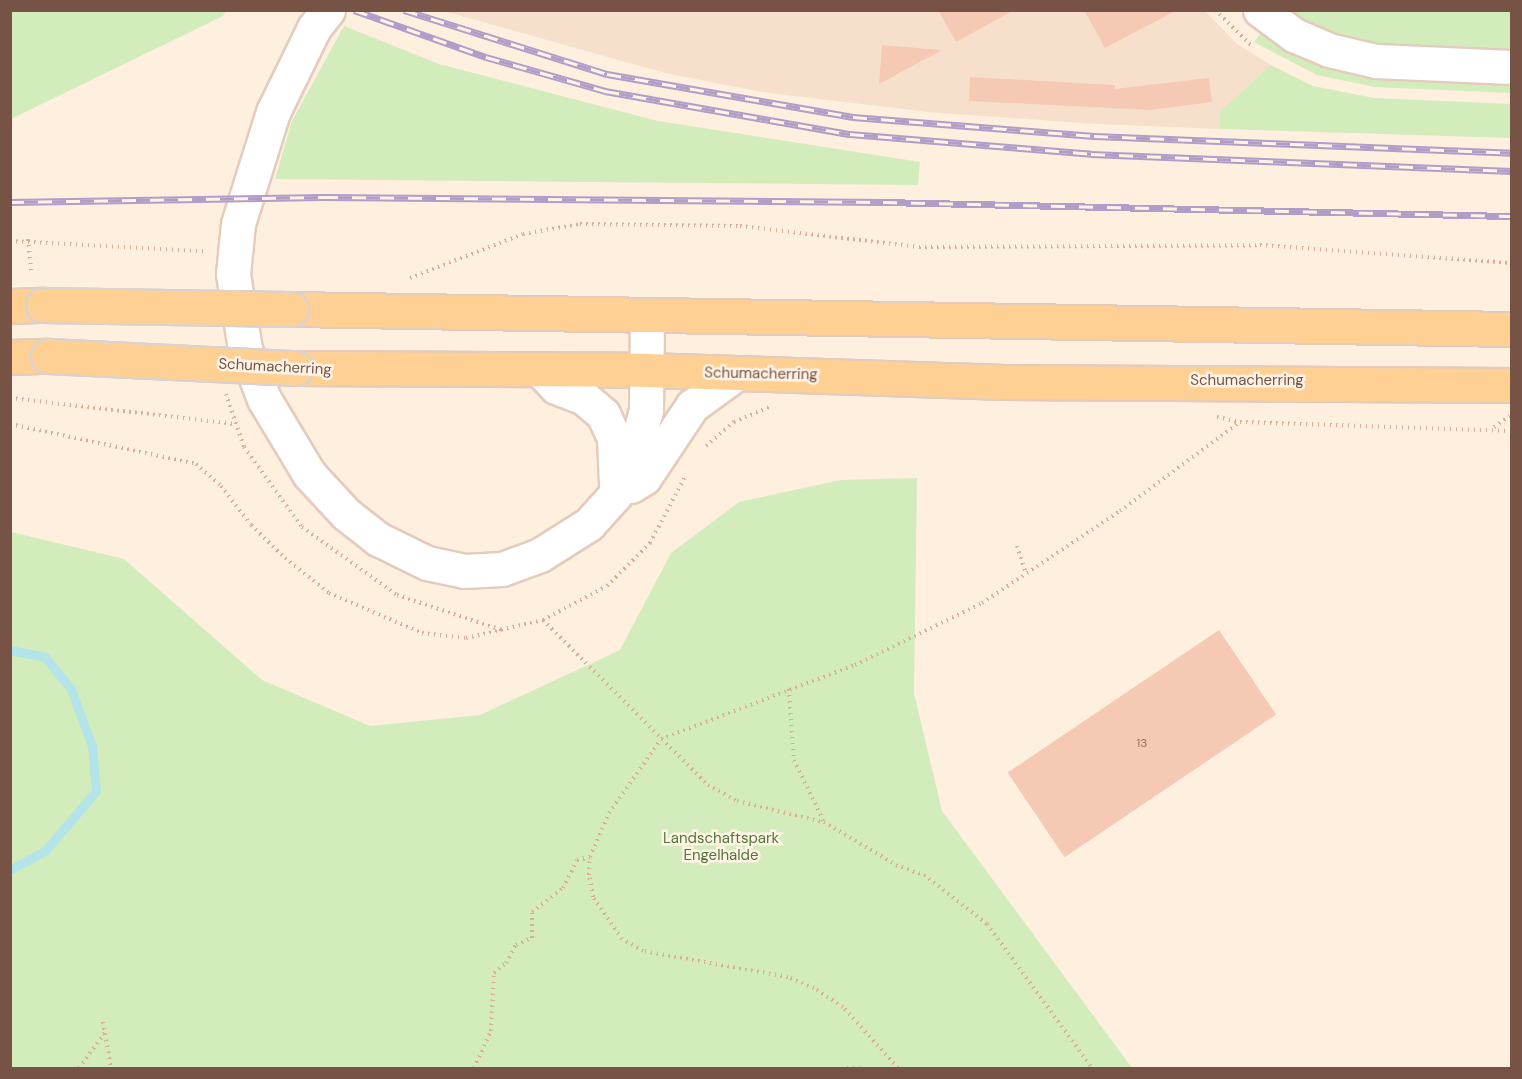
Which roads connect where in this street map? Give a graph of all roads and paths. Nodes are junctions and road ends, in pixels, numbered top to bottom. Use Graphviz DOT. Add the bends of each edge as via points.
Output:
graph roads {
  1 [pos="328,10"];
  2 [pos="1260,10"];
  3 [pos="1512,68"];
  4 [pos="28,239"];
  5 [pos="10,241"];
  6 [pos="211,252"];
  7 [pos="1512,263"];
  8 [pos="406,279"];
  9 [pos="29,298"];
  10 [pos="647,315"];
  11 [pos="1512,328"];
  12 [pos="10,357"];
  13 [pos="646,370"];
  14 [pos="541,371"];
  15 [pos="736,374"];
  16 [pos="1512,385"];
  17 [pos="10,398"];
  18 [pos="779,403"];
  19 [pos="1211,416"];
  20 [pos="1512,416"];
  21 [pos="1240,422"];
  22 [pos="10,424"];
  23 [pos="236,424"];
  24 [pos="1493,427"];
  25 [pos="1512,431"];
  26 [pos="700,450"];
  27 [pos="690,468"];
  28 [pos="616,494"];
  29 [pos="1017,546"];
  30 [pos="1026,574"];
  31 [pos="543,620"];
  32 [pos="789,689"];
  33 [pos="661,740"];
  34 [pos="824,822"];
  35 [pos="590,857"];
  36 [pos="103,1022"];
  37 [pos="107,1030"];
  38 [pos="79,1068"];
  39 [pos="111,1068"];
  40 [pos="474,1068"];
  41 [pos="846,1068"];
  42 [pos="864,1068"];
  43 [pos="898,1068"];
  44 [pos="1092,1068"];
  1 -- 28 [label="street" via="314,28 273,112 238,224 234,274 245,349 287,443 346,514 378,539 427,563 464,571 502,569 540,555 589,524"];
  2 -- 3 [label="street" via="1320,46 1376,61"];
  4 -- 5 [label="path"];
  4 -- 6 [label="path"];
  4 -- 9 [label="path"];
  7 -- 8 [label="path" via="1260,245 920,247 740,226 580,224 523,234"];
  9 -- 10 [label="main road, bridge" via="291,309"];
  10 -- 11 [label="main road"];
  10 -- 13 [label="street"];
  12 -- 14 [label="main road, Schumacherring, bridge" via="296,368"];
  13 -- 14 [label="main road, Schumacherring"];
  13 -- 15 [label="main road, Schumacherring"];
  13 -- 28 [label="street" via="646,410 632,463"];
  14 -- 28 [label="street" via="556,387 584,398 603,414 614,438"];
  15 -- 16 [label="main road, Schumacherring" via="1005,382"];
  15 -- 28 [label="street" via="692,406 644,478"];
  17 -- 23 [label="path"];
  18 -- 26 [label="path" via="734,422"];
  19 -- 21 [label="path"];
  20 -- 24 [label="path"];
  21 -- 24 [label="path"];
  21 -- 30 [label="path"];
  22 -- 31 [label="path" via="196,464 285,558 329,593 411,629 466,638"];
  24 -- 25 [label="path"];
  27 -- 31 [label="path" via="650,543 607,586"];
  29 -- 30 [label="path"];
  30 -- 32 [label="path" via="921,636"];
  31 -- 33 [label="path"];
  32 -- 33 [label="path"];
  32 -- 34 [label="path" via="794,760"];
  33 -- 34 [label="path" via="708,785 737,801"];
  33 -- 35 [label="path" via="609,813"];
  34 -- 44 [label="path" via="896,865 924,875 987,924"];
  35 -- 40 [label="path" via="577,860 563,888 532,912 532,938 516,945 506,963 494,973 491,1031"];
  35 -- 43 [label="path" via="593,897 622,939 643,951 788,977 814,988 843,1007"];
  36 -- 37 [label="path"];
  37 -- 38 [label="path"];
  37 -- 39 [label="path"];
  41 -- 42 [label="path"];
}
